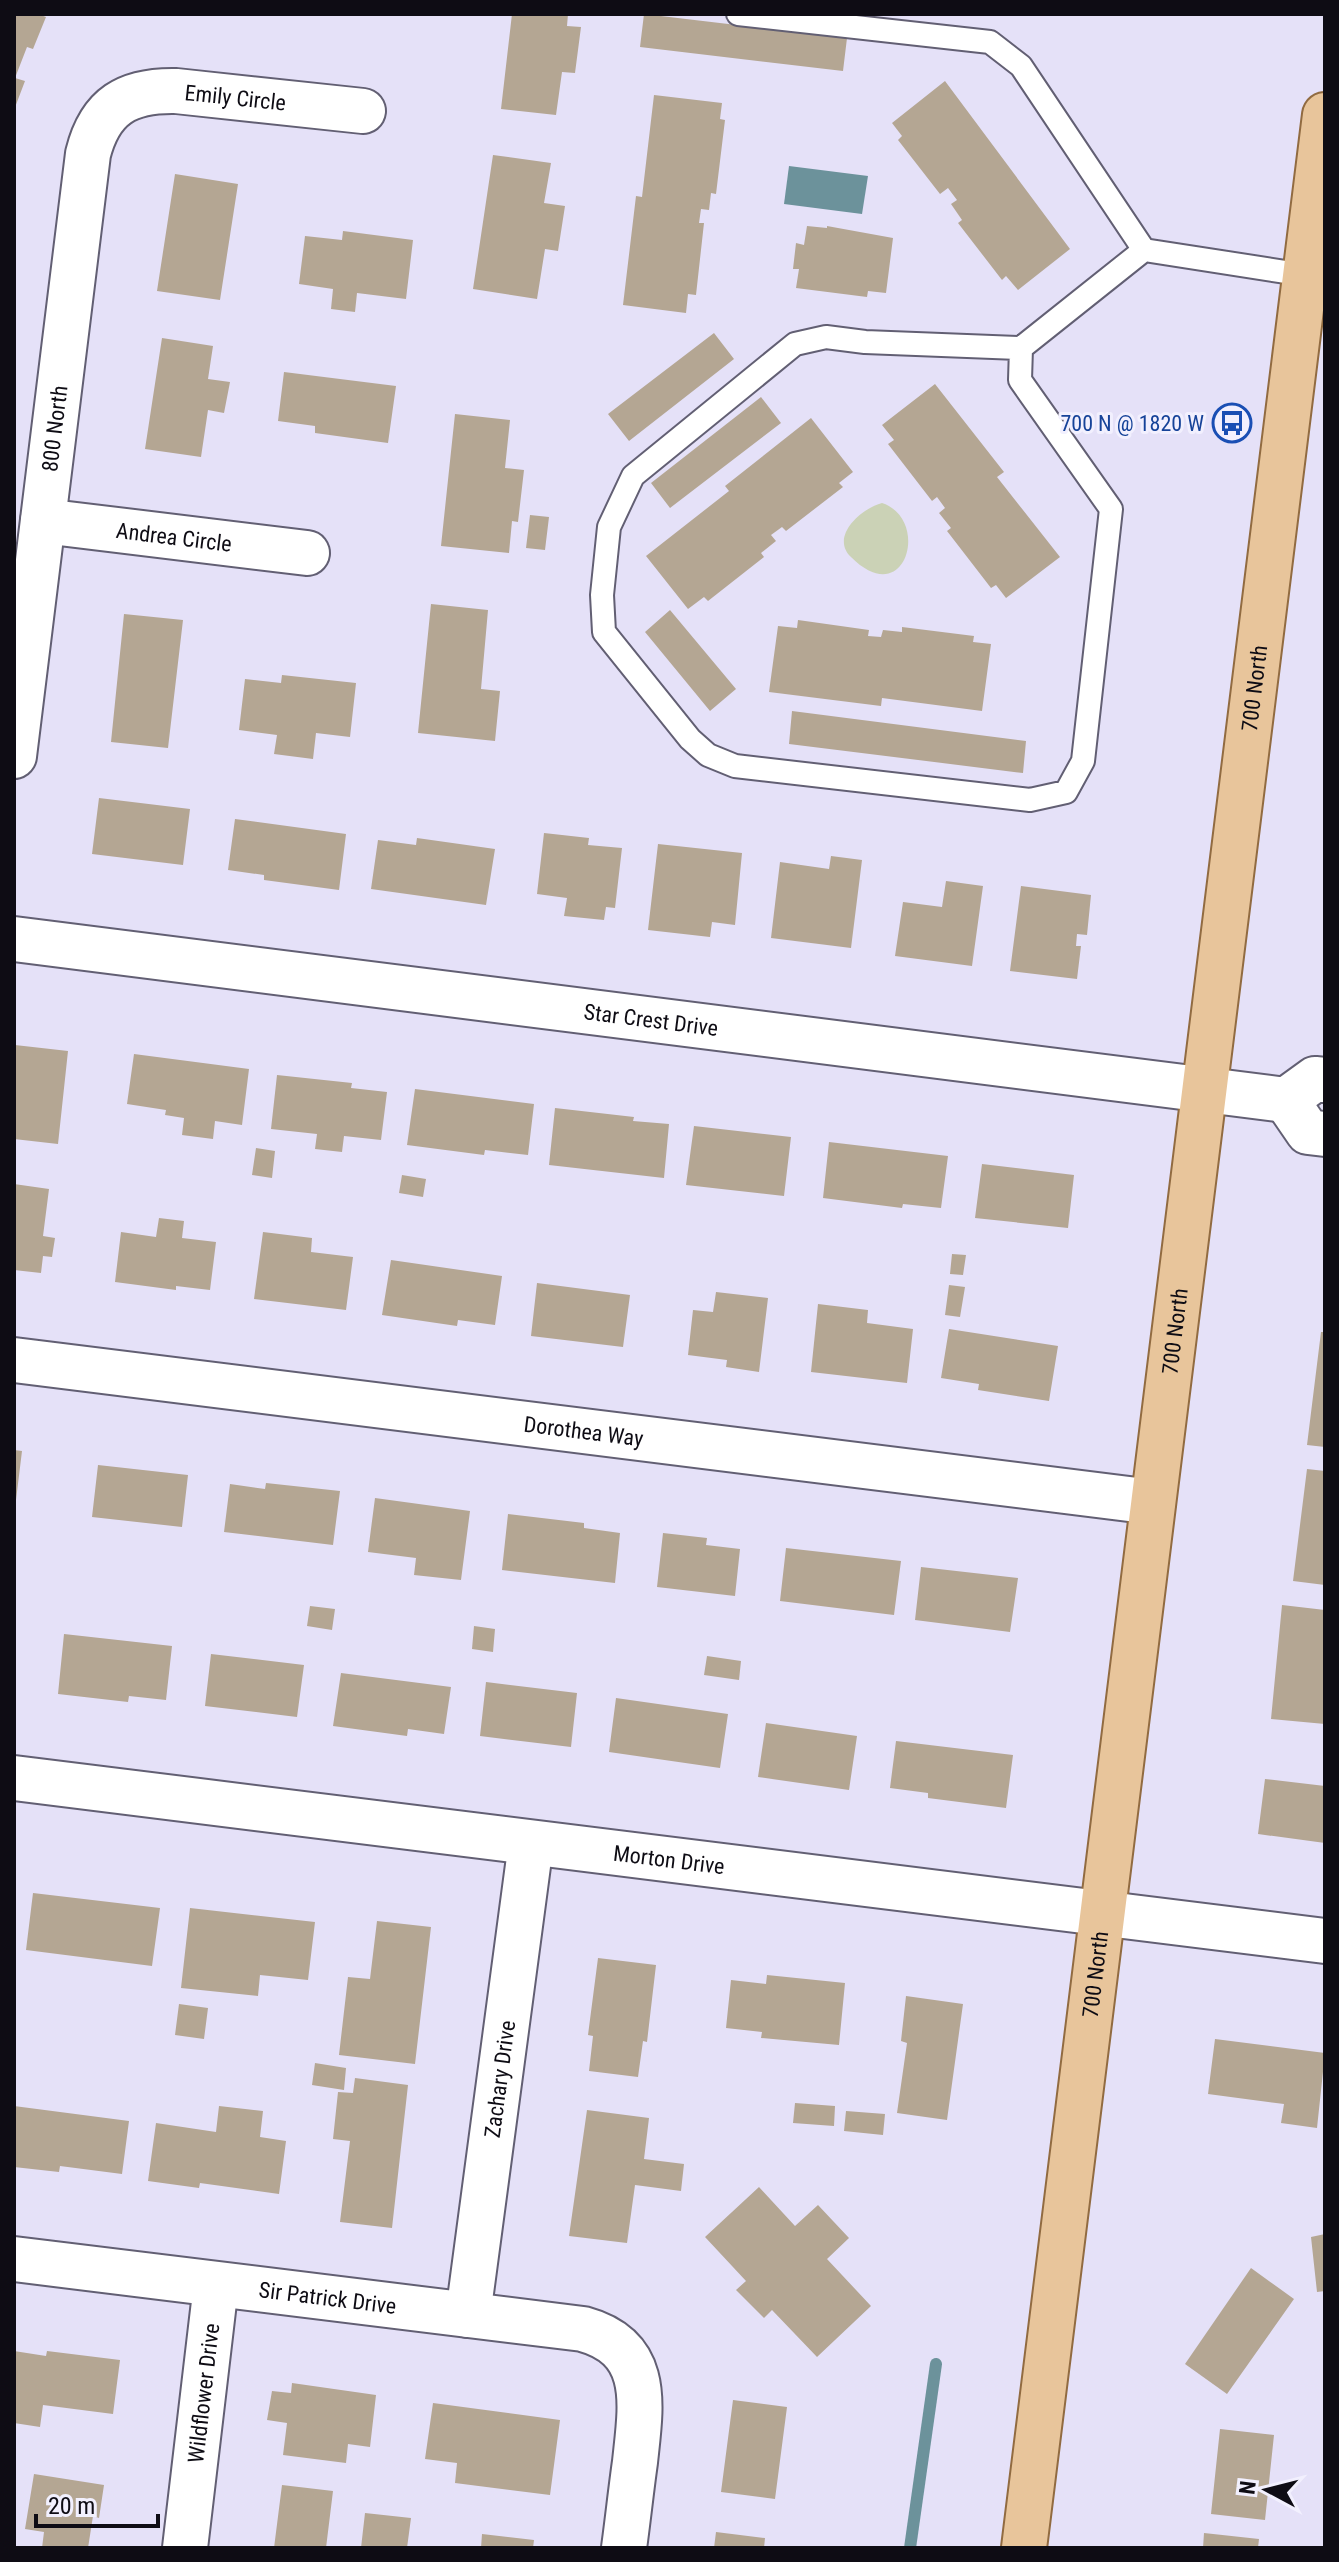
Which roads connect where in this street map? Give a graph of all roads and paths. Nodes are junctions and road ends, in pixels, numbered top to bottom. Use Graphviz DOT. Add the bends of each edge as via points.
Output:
graph roads {
  1 [pos="738,14"];
  2 [pos="111,109"];
  3 [pos="363,111"];
  4 [pos="1325,115"];
  5 [pos="1144,250"];
  6 [pos="1305,275"];
  7 [pos="1021,348"];
  8 [pos="43,521"];
  9 [pos="307,553"];
  10 [pos="14,756"];
  11 [pos="14,939"];
  12 [pos="1325,1080"];
  13 [pos="1205,1090"];
  14 [pos="1286,1100"];
  15 [pos="1325,1134"];
  16 [pos="14,1360"];
  17 [pos="1153,1502"];
  18 [pos="14,1778"];
  19 [pos="531,1843"];
  20 [pos="1103,1915"];
  21 [pos="1325,1941"];
  22 [pos="14,2259"];
  23 [pos="216,2285"];
  24 [pos="468,2315"];
  25 [pos="185,2548"];
  26 [pos="624,2548"];
  27 [pos="1024,2548"];
  1 -- 5 [label="lane" via="990,42 1021,66"];
  2 -- 3 [label="street, Emily Circle" via="152,90"];
  2 -- 8 [label="street, 800 North" via="100,121 88,154"];
  4 -- 6 [label="main road, 700 North"];
  5 -- 6 [label="lane"];
  5 -- 7 [label="lane"];
  6 -- 13 [label="main road, 700 North"];
  7 -- 7 [label="lane" via="1020,380 1111,509 1083,761 1066,792 1030,800 735,766 708,755 604,632 609,527 633,476 795,344 826,337"];
  8 -- 9 [label="street, Andrea Circle"];
  8 -- 10 [label="street, 800 North"];
  11 -- 13 [label="street, Star Crest Drive"];
  12 -- 14 [label="street" via="1315,1079"];
  13 -- 14 [label="street, Star Crest Drive"];
  13 -- 17 [label="main road, 700 North"];
  14 -- 15 [label="street" via="1308,1132"];
  16 -- 17 [label="street, Dorothea Way"];
  17 -- 20 [label="main road, 700 North"];
  18 -- 19 [label="street, Morton Drive"];
  19 -- 20 [label="street, Morton Drive"];
  19 -- 24 [label="street, Zachary Drive"];
  20 -- 21 [label="street, Morton Drive"];
  20 -- 27 [label="main road, 700 North"];
  22 -- 23 [label="street, Sir Patrick Drive"];
  23 -- 24 [label="street, Sir Patrick Drive"];
  23 -- 25 [label="street, Wildflower Drive"];
  24 -- 26 [label="street, Sir Patrick Drive" via="583,2329 617,2344 630,2360 641,2398"];
}
